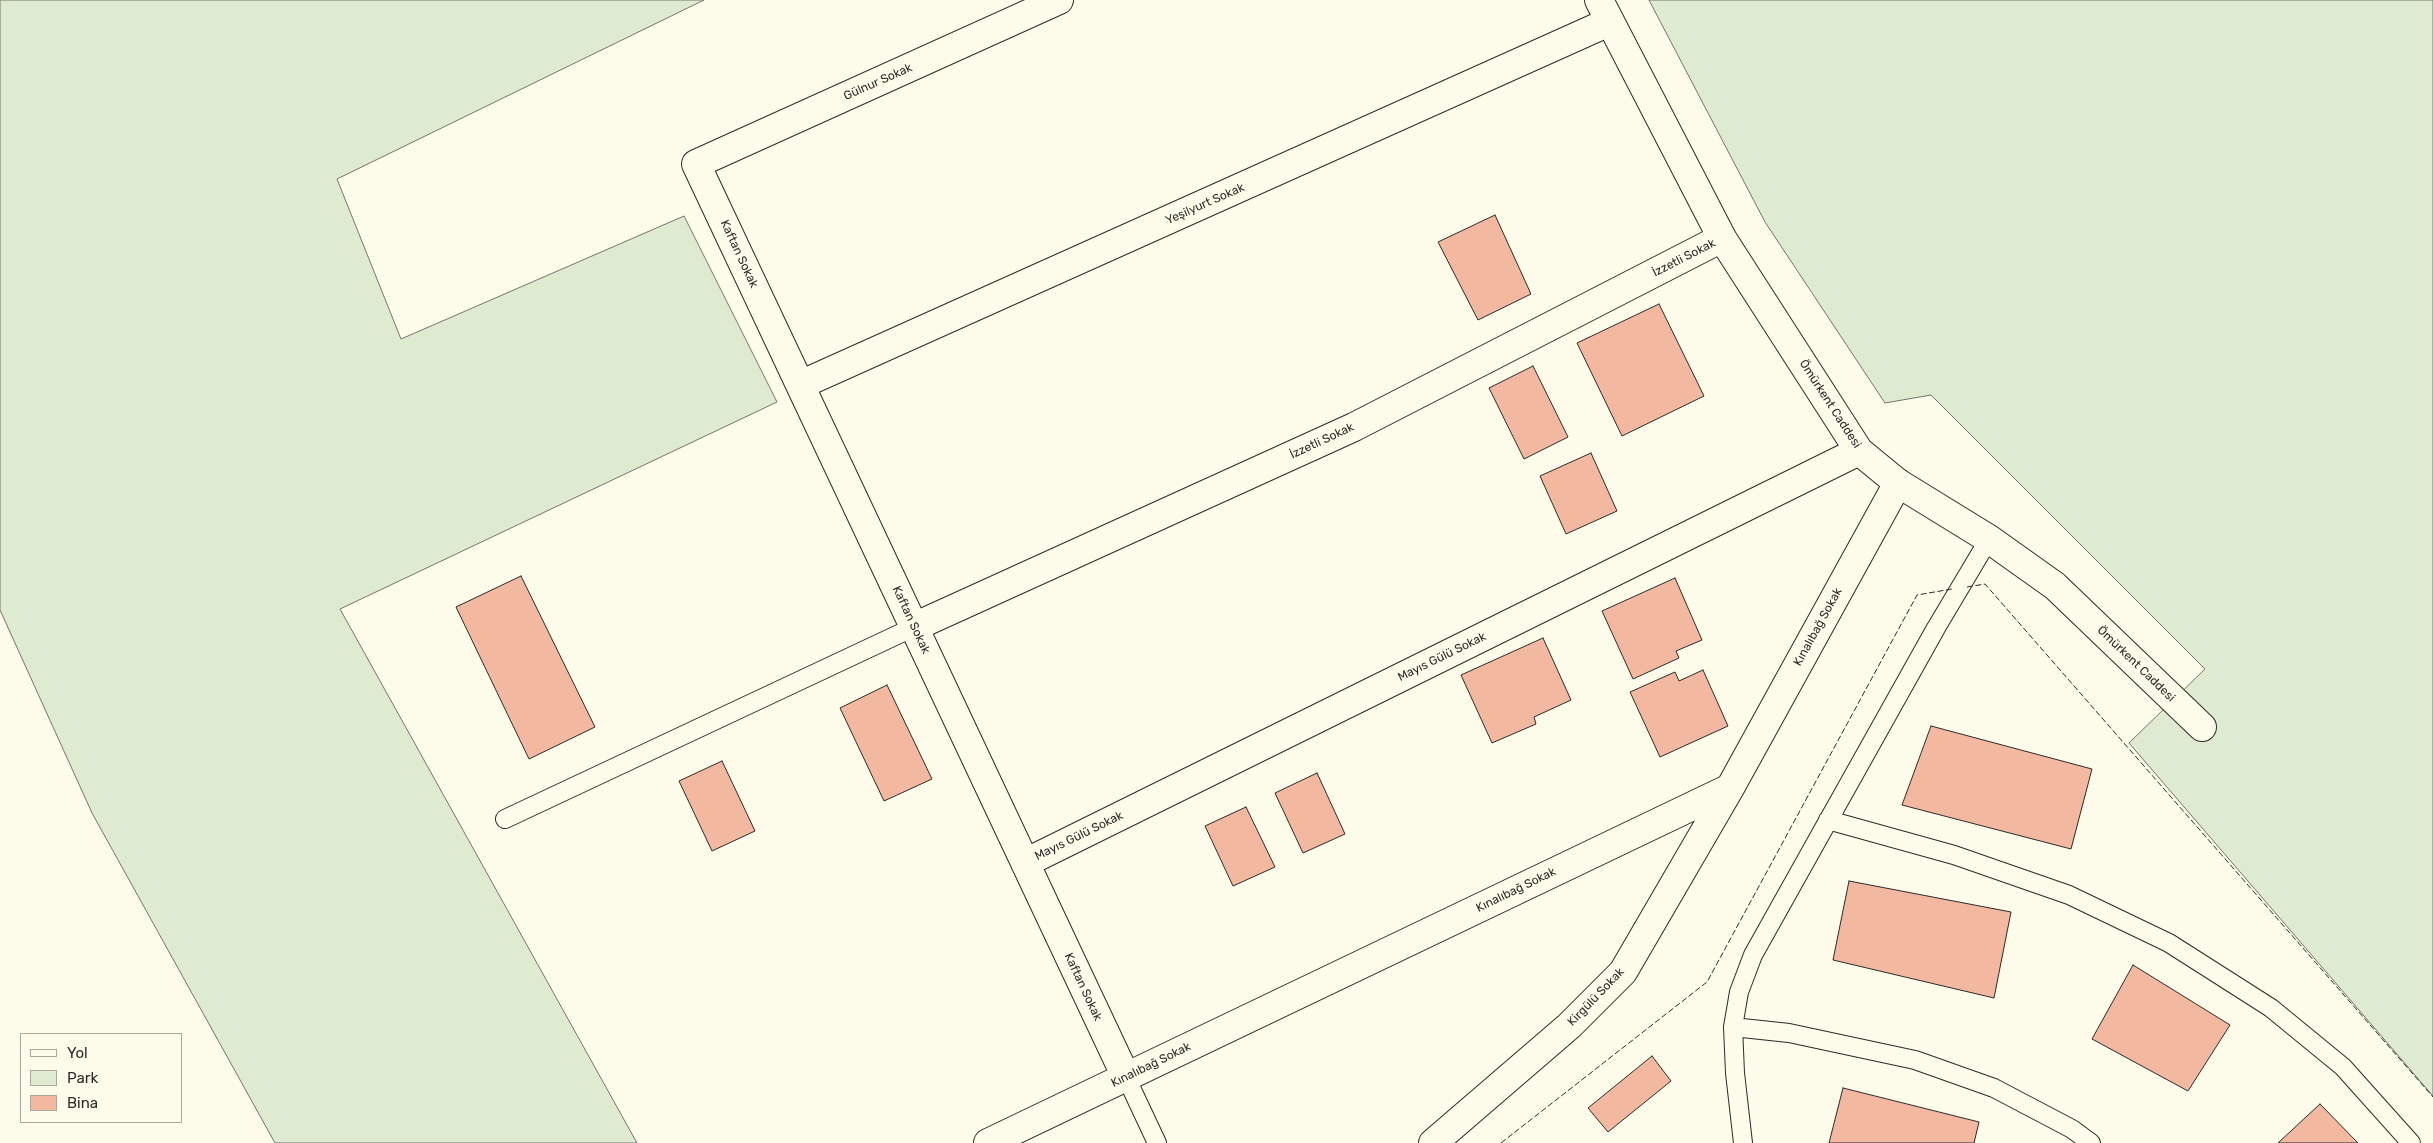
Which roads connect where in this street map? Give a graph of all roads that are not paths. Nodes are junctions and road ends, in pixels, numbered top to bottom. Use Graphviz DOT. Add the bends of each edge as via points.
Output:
graph roads {
  1 [pos="1059,0"];
  2 [pos="1604,11"];
  3 [pos="696,164"];
  4 [pos="1722,238"];
  5 [pos="800,385"];
  6 [pos="1859,451"];
  7 [pos="1898,483"];
  8 [pos="1989,539"];
  9 [pos="914,627"];
  10 [pos="2202,727"];
  11 [pos="1730,788"];
  12 [pos="505,819"];
  13 [pos="1828,820"];
  14 [pos="1025,863"];
  15 [pos="1733,1027"];
  16 [pos="1126,1077"];
  17 [pos="988,1143"];
  18 [pos="1157,1143"];
  19 [pos="1433,1143"];
  20 [pos="1743,1143"];
  21 [pos="2091,1143"];
  22 [pos="2412,1143"];
  1 -- 3 [label="street, Gülnur Sokak"];
  2 -- 4 [label="street, Ömürkent Caddesi"];
  2 -- 5 [label="street, Yeşilyurt Sokak"];
  3 -- 5 [label="street, Kaftan Sokak"];
  4 -- 6 [label="street, Ömürkent Caddesi"];
  4 -- 9 [label="street, İzzetli Sokak" via="1354,427"];
  5 -- 9 [label="street, Kaftan Sokak"];
  6 -- 7 [label="street, Ömürkent Caddesi"];
  6 -- 14 [label="street, Mayıs Gülü Sokak"];
  7 -- 8 [label="street, Ömürkent Caddesi"];
  7 -- 11 [label="street, Kınalıbağ Sokak"];
  8 -- 10 [label="street, Ömürkent Caddesi" via="2055,586"];
  8 -- 13 [label="lane"];
  9 -- 12 [label="lane"];
  9 -- 14 [label="street, Kaftan Sokak"];
  11 -- 16 [label="street, Kınalıbağ Sokak"];
  11 -- 19 [label="street, Kirgülü Sokak" via="1623,972 1569,1026"];
  13 -- 15 [label="lane" via="1754,955 1739,992"];
  13 -- 22 [label="lane" via="1954,854 2069,895 2169,943 2271,1008 2343,1067"];
  14 -- 16 [label="street, Kaftan Sokak"];
  15 -- 20 [label="lane"];
  15 -- 21 [label="lane" via="1789,1032 1916,1060 1994,1088 2072,1129"];
  16 -- 17 [label="street, Kınalıbağ Sokak"];
  16 -- 18 [label="lane"];
}
